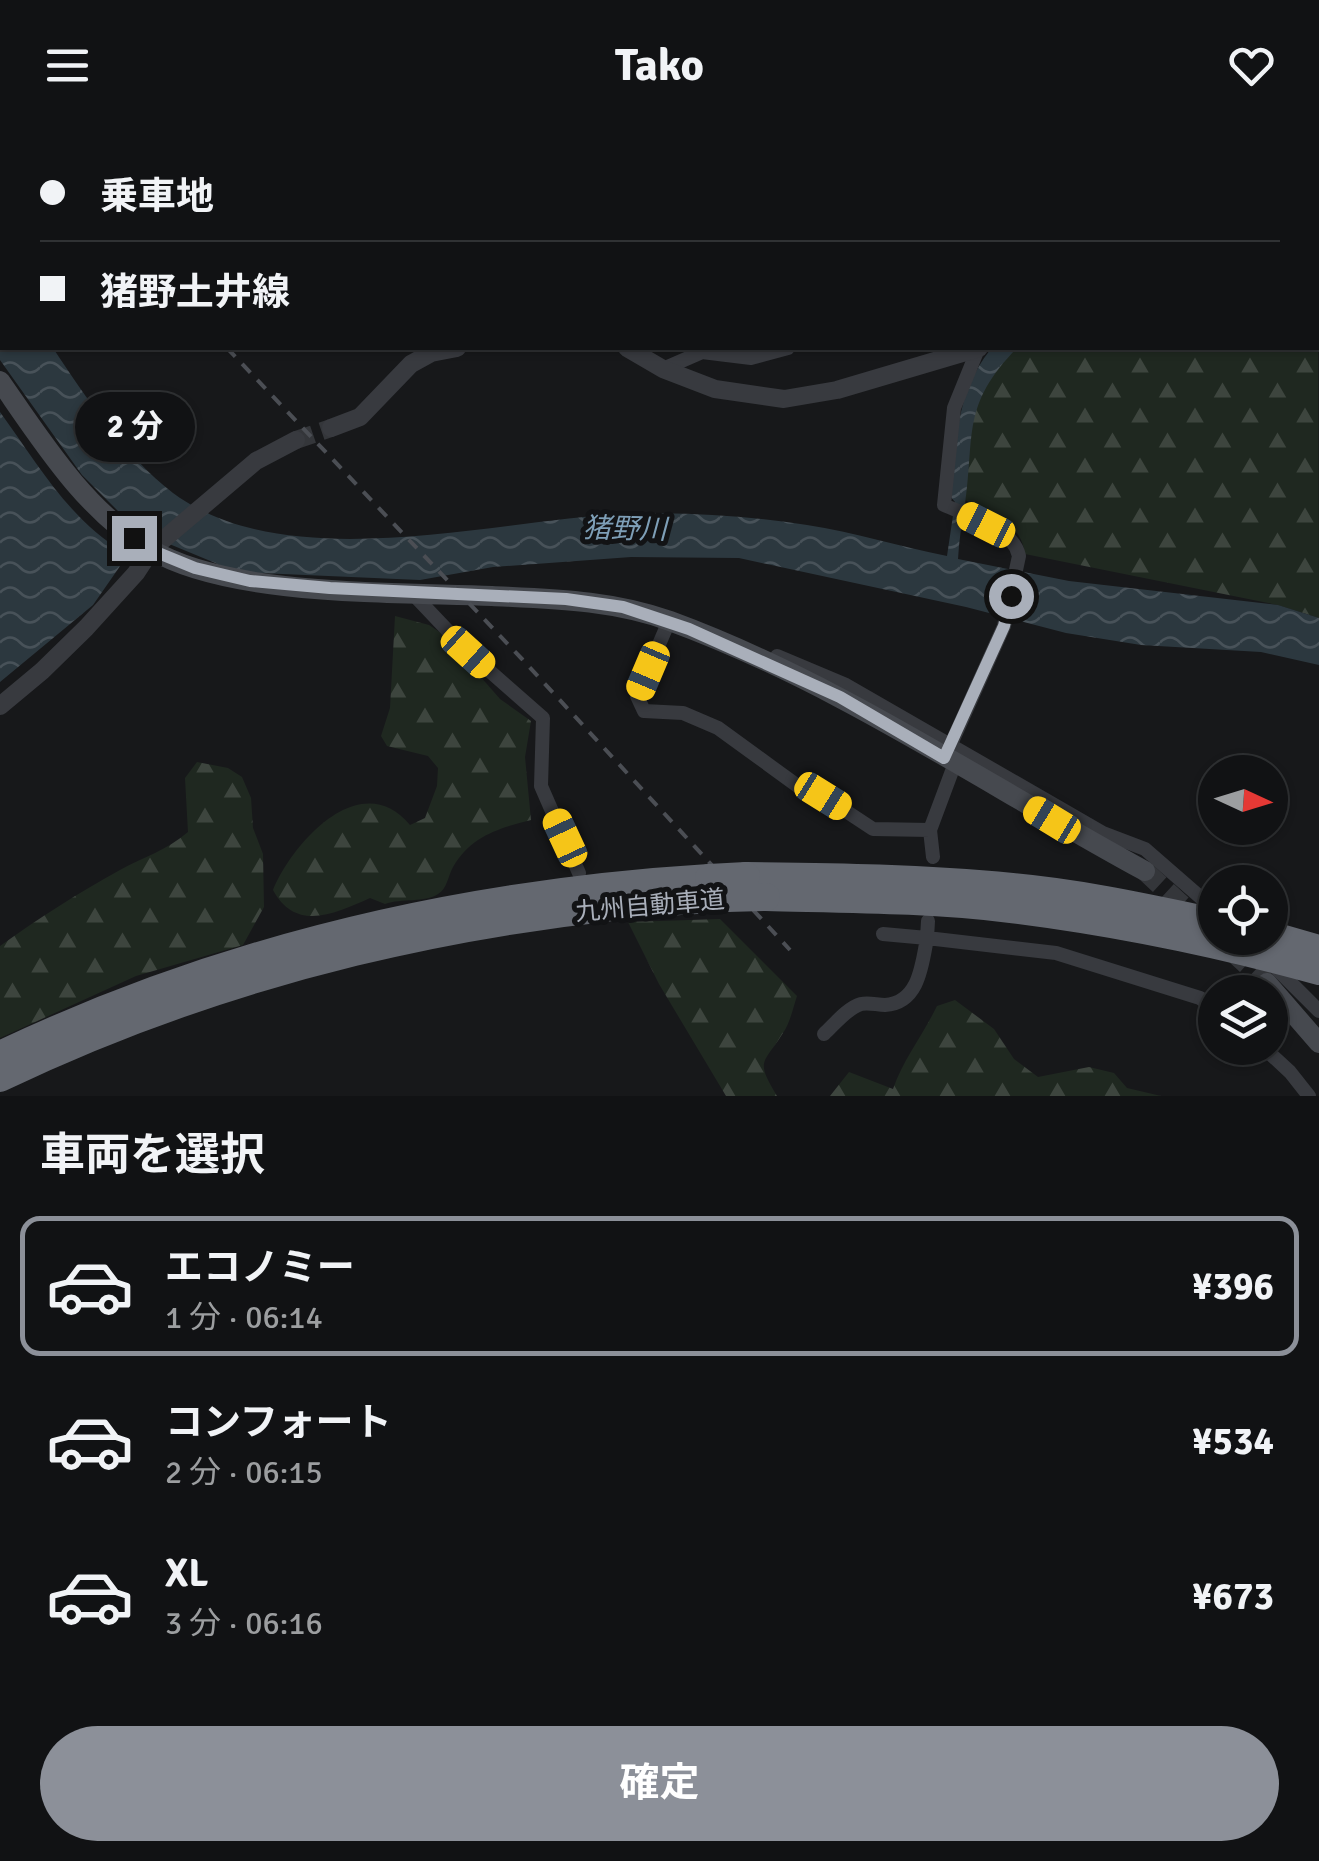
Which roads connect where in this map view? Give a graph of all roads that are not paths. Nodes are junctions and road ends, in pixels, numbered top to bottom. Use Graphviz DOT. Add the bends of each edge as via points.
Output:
graph roads {
  1 [pos="446,350"];
  2 [pos="631,350"];
  3 [pos="781,350"];
  4 [pos="971,350"];
  5 [pos="977,350"];
  6 [pos="663,368"];
  7 [pos="0,381"];
  8 [pos="331,428"];
  9 [pos="296,440"];
  10 [pos="157,545"];
  11 [pos="411,592"];
  12 [pos="669,620"];
  13 [pos="704,624"];
  14 [pos="0,706"];
  15 [pos="950,760"];
  16 [pos="930,830"];
  17 [pos="933,856"];
  18 [pos="1145,871"];
  19 [pos="578,873"];
  20 [pos="718,888"];
  21 [pos="1198,895"];
  22 [pos="1198,918"];
  23 [pos="928,922"];
  24 [pos="883,934"];
  25 [pos="928,938"];
  26 [pos="1288,940"];
  27 [pos="1319,949"];
  28 [pos="1261,955"];
  29 [pos="1319,972"];
  30 [pos="1198,997"];
  31 [pos="1288,1007"];
  32 [pos="1319,1011"];
  33 [pos="824,1034"];
  34 [pos="1319,1043"];
  35 [pos="0,1055"];
  36 [pos="1280,1065"];
  37 [pos="0,1078"];
  38 [pos="1309,1096"];
  1 -- 8 [label="street" via="412,364 360,417"];
  2 -- 6 [label="street"];
  3 -- 6 [label="street" via="751,358 702,352"];
  4 -- 6 [label="street" via="796,399 731,394"];
  5 -- 15 [label="street" via="954,408 944,505 1006,535 1016,544 1018,566 1004,626"];
  7 -- 10 [label="main road" via="83,492 118,526"];
  9 -- 10 [label="street" via="256,460"];
  10 -- 11 [label="main road" via="195,568 250,581"];
  10 -- 14 [label="street" via="86,628"];
  11 -- 12 [label="main road" via="566,599"];
  11 -- 19 [label="street" via="543,718 540,786"];
  12 -- 15 [label="main road" via="840,697"];
  12 -- 16 [label="street" via="637,696 644,711 683,714 718,728 806,792 873,829"];
  13 -- 21 [label="street" via="846,685 1103,833 1145,850"];
  15 -- 16 [label="street"];
  15 -- 18 [label="main road"];
  16 -- 17 [label="street"];
  20 -- 22 [label="highway, 九州自動車道, bridge" via="746,876 893,878 1015,887"];
  20 -- 29 [label="highway, 九州自動車道, bridge" via="766,897 1009,909 1132,927"];
  20 -- 35 [label="highway, 九州自動車道" via="566,889 405,916 174,984"];
  20 -- 37 [label="highway, 九州自動車道" via="336,956 203,996"];
  23 -- 25 [label="street"];
  24 -- 25 [label="street"];
  25 -- 30 [label="street" via="1056,952"];
  25 -- 33 [label="street" via="912,992 887,1005 860,1004"];
  26 -- 27 [label="highway"];
  28 -- 32 [label="street"];
  31 -- 34 [label="main road"];
  36 -- 38 [label="street"];
}
